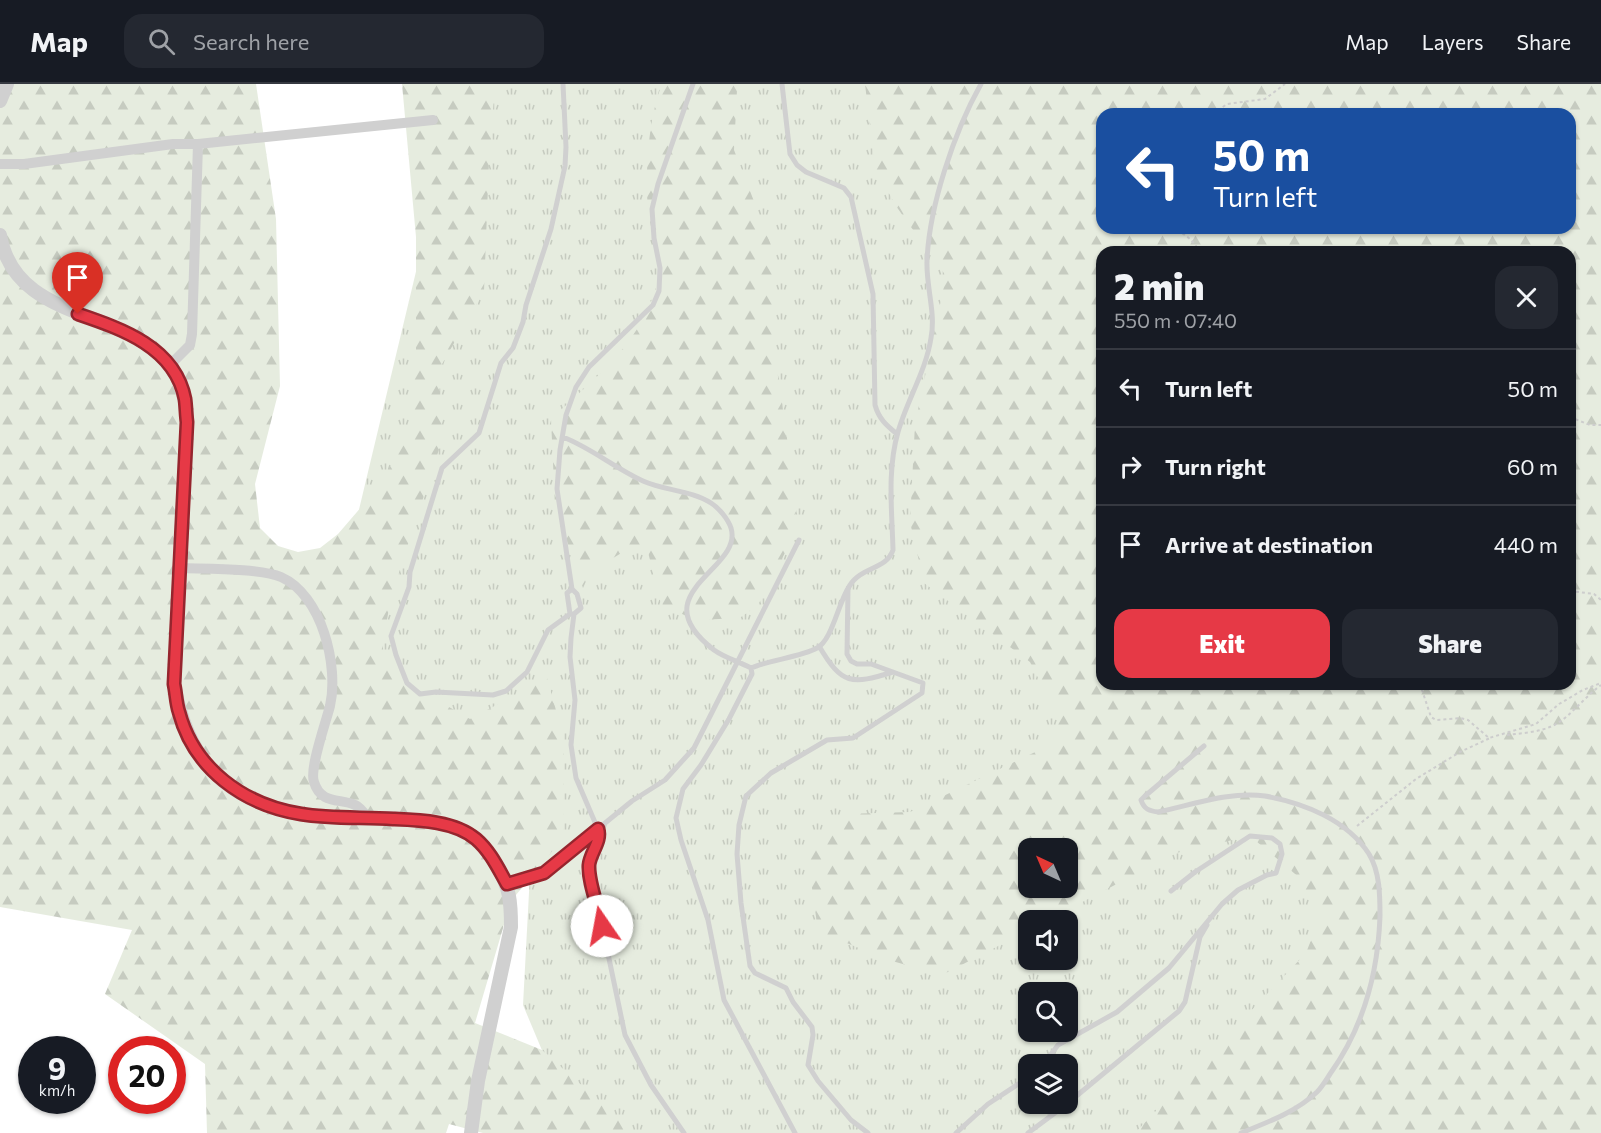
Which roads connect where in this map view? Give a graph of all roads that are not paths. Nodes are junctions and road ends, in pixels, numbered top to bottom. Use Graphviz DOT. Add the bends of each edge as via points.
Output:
graph roads {
  1 [pos="7,84"];
  2 [pos="563,84"];
  3 [pos="693,84"];
  4 [pos="782,84"];
  5 [pos="981,84"];
  6 [pos="0,101"];
  7 [pos="433,120"];
  8 [pos="198,144"];
  9 [pos="0,164"];
  10 [pos="0,235"];
  11 [pos="170,364"];
  12 [pos="897,434"];
  13 [pos="562,437"];
  14 [pos="799,540"];
  15 [pos="180,568"];
  16 [pos="848,588"];
  17 [pos="572,589"];
  18 [pos="572,614"];
  19 [pos="819,646"];
  20 [pos="738,662"];
  21 [pos="751,668"];
  22 [pos="892,672"];
  23 [pos="1204,746"];
  24 [pos="368,818"];
  25 [pos="598,829"];
  26 [pos="507,884"];
  27 [pos="1171,891"];
  28 [pos="1206,922"];
  29 [pos="1051,1054"];
  30 [pos="1018,1084"];
  31 [pos="1078,1094"];
  32 [pos="1053,1114"];
  33 [pos="471,1133"];
  34 [pos="684,1133"];
  35 [pos="795,1133"];
  36 [pos="868,1133"];
  37 [pos="956,1133"];
  38 [pos="1028,1133"];
  39 [pos="1241,1133"];
  1 -- 6 [label="street"];
  2 -- 18 [label="lane" via="565,166 523,322 513,348 501,363 479,433 442,468 391,636 407,683 420,694 493,695 506,691 527,672 548,630"];
  3 -- 13 [label="lane" via="652,209 659,291 653,305 589,367 576,387"];
  4 -- 12 [label="lane" via="790,154 797,165 844,188 851,197 873,294 875,405 878,416"];
  5 -- 12 [label="lane" via="955,143 934,208 926,265 932,335 927,359"];
  7 -- 8 [label="street"];
  8 -- 9 [label="street"];
  8 -- 11 [label="street" via="192,334 190,345"];
  10 -- 11 [label="street" via="7,257 33,289 54,304 145,341"];
  11 -- 15 [label="street" via="185,399 187,422"];
  12 -- 16 [label="lane" via="891,489 893,550 886,562 855,579"];
  13 -- 17 [label="lane" via="557,489"];
  13 -- 20 [label="lane" via="642,480 713,504 723,514 731,529 731,542 690,594 686,609 703,640"];
  14 -- 20 [label="lane"];
  15 -- 24 [label="street" via="174,684 179,712 200,756 228,786 261,803 301,814"];
  15 -- 24 [label="street" via="280,577 297,588 309,603 331,657 333,686 313,781 322,795 334,802 355,805"];
  16 -- 19 [label="lane"];
  16 -- 22 [label="lane" via="850,660"];
  17 -- 18 [label="lane" via="567,599"];
  17 -- 18 [label="lane" via="581,604 578,612"];
  18 -- 25 [label="lane" via="570,657 575,700 571,745 576,778"];
  19 -- 21 [label="lane"];
  19 -- 22 [label="lane" via="835,670 848,680"];
  20 -- 21 [label="lane"];
  20 -- 25 [label="lane" via="694,748 665,780"];
  21 -- 35 [label="lane" via="749,682 729,719 682,789 676,818 708,920 723,1000"];
  22 -- 36 [label="lane" via="923,683 922,693 853,738 827,740 771,773 746,796 737,854 750,966 755,973 786,988 812,1027 808,1065 851,1120"];
  23 -- 39 [label="lane" via="1144,796 1143,806 1158,812 1225,796 1263,796 1305,806 1350,832 1371,856 1379,881 1378,946 1371,986 1344,1055 1318,1091 1293,1111"];
  24 -- 26 [label="street" via="420,820 454,828 475,838"];
  25 -- 26 [label="lane" via="544,873"];
  25 -- 34 [label="lane" via="600,834 589,856 589,870 625,1035 651,1085"];
  26 -- 33 [label="street" via="511,927 478,1081"];
  27 -- 28 [label="lane" via="1250,836 1272,838 1280,844 1282,854 1276,873 1238,890"];
  28 -- 29 [label="lane" via="1161,975 1117,1012 1058,1045"];
  28 -- 31 [label="lane" via="1185,1002 1179,1011"];
  30 -- 37 [label="lane" via="988,1104"];
  32 -- 38 [label="lane"];
}
